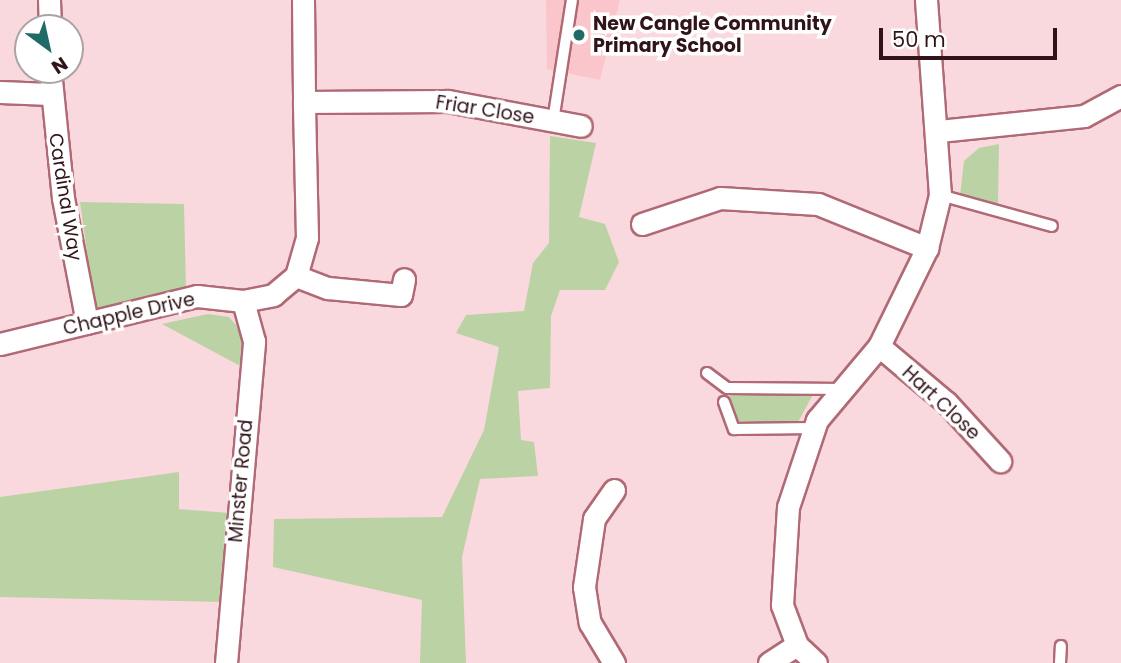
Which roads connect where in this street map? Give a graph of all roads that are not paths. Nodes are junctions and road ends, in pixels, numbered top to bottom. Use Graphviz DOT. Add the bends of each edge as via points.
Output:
graph roads {
  1 [pos="303,0"];
  2 [pos="572,0"];
  3 [pos="926,0"];
  4 [pos="50,84"];
  5 [pos="0,93"];
  6 [pos="50,94"];
  7 [pos="1121,96"];
  8 [pos="304,102"];
  9 [pos="553,121"];
  10 [pos="581,126"];
  11 [pos="939,131"];
  12 [pos="940,195"];
  13 [pos="642,224"];
  14 [pos="1052,226"];
  15 [pos="927,248"];
  16 [pos="296,276"];
  17 [pos="404,279"];
  18 [pos="243,301"];
  19 [pos="87,323"];
  20 [pos="0,344"];
  21 [pos="879,346"];
  22 [pos="707,373"];
  23 [pos="843,389"];
  24 [pos="724,402"];
  25 [pos="814,428"];
  26 [pos="1000,461"];
  27 [pos="614,490"];
  28 [pos="797,645"];
  29 [pos="1061,646"];
  30 [pos="226,663"];
  31 [pos="614,663"];
  32 [pos="769,663"];
  33 [pos="816,663"];
  34 [pos="1060,663"];
  1 -- 8 [label="street"];
  2 -- 9 [label="lane"];
  3 -- 11 [label="street"];
  4 -- 6 [label="street, Cardinal Way"];
  5 -- 6 [label="street"];
  6 -- 19 [label="street, Cardinal Way"];
  7 -- 11 [label="street" via="1084,116"];
  8 -- 9 [label="street, Friar Close" via="447,101"];
  8 -- 16 [label="street" via="307,238"];
  9 -- 10 [label="street, Friar Close"];
  11 -- 12 [label="street"];
  12 -- 14 [label="lane"];
  12 -- 15 [label="street"];
  13 -- 15 [label="street" via="720,198 817,204"];
  15 -- 21 [label="street"];
  16 -- 17 [label="street" via="328,288 401,295"];
  16 -- 18 [label="street, Chapple Drive" via="273,295"];
  18 -- 19 [label="street, Chapple Drive" via="197,296"];
  18 -- 30 [label="street, Minster Road" via="254,341"];
  19 -- 20 [label="street, Chapple Drive"];
  21 -- 23 [label="street"];
  21 -- 26 [label="street, Hart Close" via="947,403"];
  22 -- 23 [label="lane" via="727,387"];
  23 -- 25 [label="street"];
  24 -- 25 [label="lane" via="734,429"];
  25 -- 28 [label="street" via="788,507 782,605"];
  27 -- 31 [label="street" via="594,519 584,587 590,623"];
  28 -- 32 [label="street"];
  28 -- 33 [label="street"];
  29 -- 34 [label="lane"];
}
